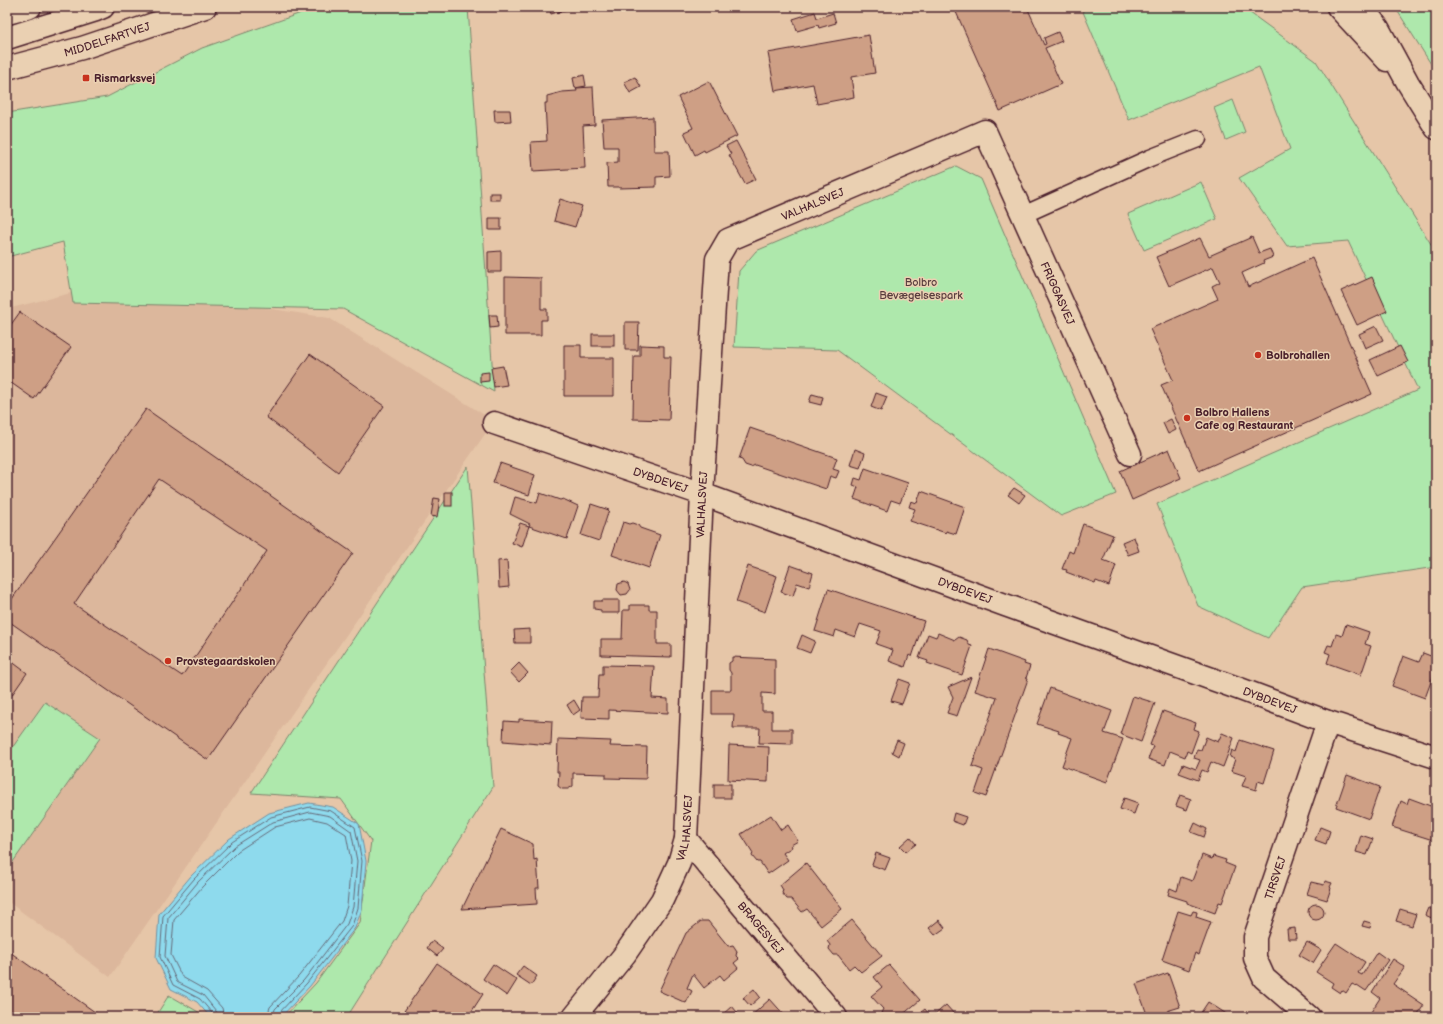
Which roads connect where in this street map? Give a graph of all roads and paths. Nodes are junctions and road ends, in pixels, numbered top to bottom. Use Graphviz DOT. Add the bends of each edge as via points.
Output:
graph roads {
  1 [pos="30,7"];
  2 [pos="103,7"];
  3 [pos="205,7"];
  4 [pos="1338,7"];
  5 [pos="1362,7"];
  6 [pos="7,13"];
  7 [pos="7,38"];
  8 [pos="7,68"];
  9 [pos="1408,83"];
  10 [pos="1436,128"];
  11 [pos="985,131"];
  12 [pos="1198,139"];
  13 [pos="1023,215"];
  14 [pos="494,423"];
  15 [pos="1130,454"];
  16 [pos="702,494"];
  17 [pos="1328,722"];
  18 [pos="1436,756"];
  19 [pos="686,838"];
  20 [pos="574,1017"];
  21 [pos="836,1017"];
  22 [pos="1309,1017"];
  1 -- 6 [label="street"];
  2 -- 7 [label="street"];
  3 -- 8 [label="street, MIDDELFARTVEJ" via="82,48"];
  4 -- 9 [label="street"];
  5 -- 9 [label="street" via="1378,28"];
  9 -- 10 [label="street"];
  11 -- 13 [label="street, FRIGGASVEJ"];
  11 -- 16 [label="street, VALHALSVEJ" via="728,240 717,259"];
  12 -- 13 [label="lane"];
  13 -- 15 [label="street, FRIGGASVEJ"];
  14 -- 16 [label="street, DYBDEVEJ"];
  16 -- 17 [label="street, DYBDEVEJ"];
  16 -- 19 [label="street, VALHALSVEJ"];
  17 -- 18 [label="street, DYBDEVEJ"];
  17 -- 22 [label="street, TIRSVEJ" via="1255,937 1255,958 1264,978"];
  19 -- 20 [label="street, VALHALSVEJ" via="679,863 662,900 625,954"];
  19 -- 21 [label="street, BRAGESVEJ"];
}
